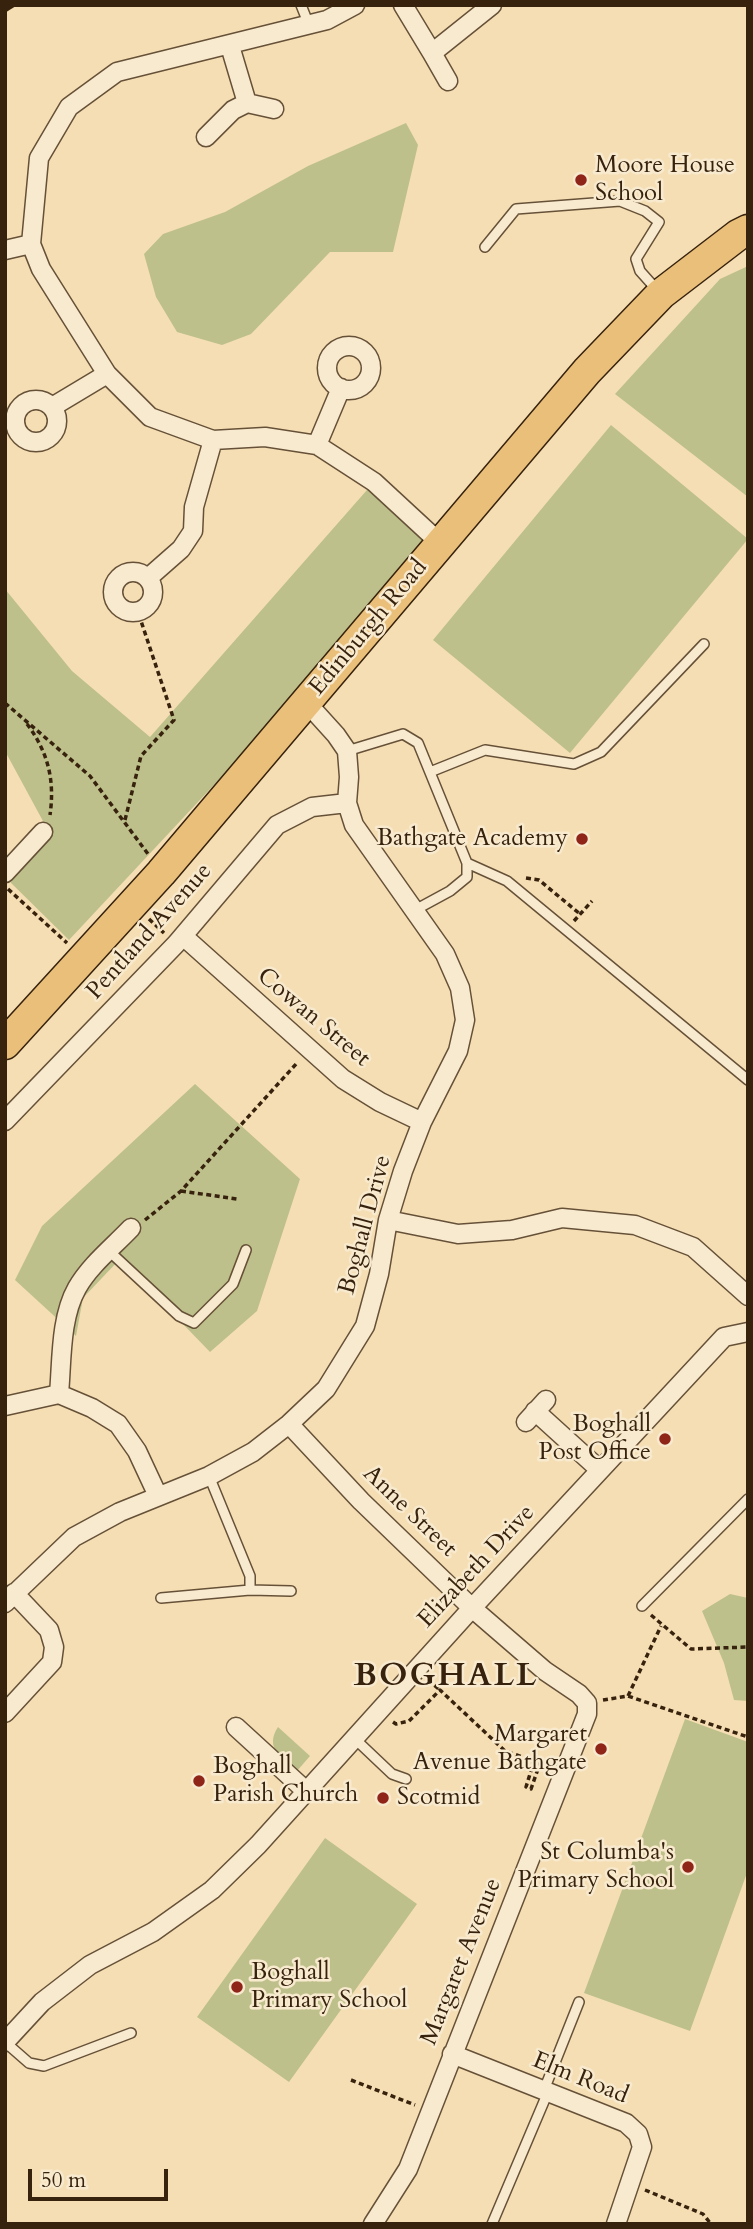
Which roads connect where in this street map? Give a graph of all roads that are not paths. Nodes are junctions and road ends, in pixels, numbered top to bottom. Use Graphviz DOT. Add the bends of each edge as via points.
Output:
graph roads {
  1 [pos="301,5"];
  2 [pos="355,5"];
  3 [pos="403,5"];
  4 [pos="492,5"];
  5 [pos="309,25"];
  6 [pos="230,46"];
  7 [pos="432,53"];
  8 [pos="448,81"];
  9 [pos="247,103"];
  10 [pos="274,109"];
  11 [pos="206,137"];
  12 [pos="748,230"];
  13 [pos="31,244"];
  14 [pos="485,247"];
  15 [pos="5,250"];
  16 [pos="661,294"];
  17 [pos="107,374"];
  18 [pos="341,388"];
  19 [pos="52,407"];
  20 [pos="213,440"];
  21 [pos="317,445"];
  22 [pos="440,543"];
  23 [pos="148,578"];
  24 [pos="704,644"];
  25 [pos="307,703"];
  26 [pos="347,751"];
  27 [pos="430,772"];
  28 [pos="347,803"];
  29 [pos="43,832"];
  30 [pos="467,863"];
  31 [pos="5,873"];
  32 [pos="415,910"];
  33 [pos="179,940"];
  34 [pos="5,1044"];
  35 [pos="748,1080"];
  36 [pos="5,1121"];
  37 [pos="422,1122"];
  38 [pos="388,1220"];
  39 [pos="131,1228"];
  40 [pos="246,1250"];
  41 [pos="109,1251"];
  42 [pos="748,1296"];
  43 [pos="748,1332"];
  44 [pos="58,1394"];
  45 [pos="5,1406"];
  46 [pos="536,1411"];
  47 [pos="289,1424"];
  48 [pos="600,1470"];
  49 [pos="209,1476"];
  50 [pos="159,1496"];
  51 [pos="748,1499"];
  52 [pos="250,1590"];
  53 [pos="291,1591"];
  54 [pos="10,1598"];
  55 [pos="161,1598"];
  56 [pos="642,1606"];
  57 [pos="472,1608"];
  58 [pos="587,1708"];
  59 [pos="5,1713"];
  60 [pos="236,1727"];
  61 [pos="354,1738"];
  62 [pos="405,1779"];
  63 [pos="306,1791"];
  64 [pos="579,2001"];
  65 [pos="131,2033"];
  66 [pos="5,2042"];
  67 [pos="452,2054"];
  68 [pos="546,2091"];
  69 [pos="373,2224"];
  70 [pos="492,2224"];
  71 [pos="616,2224"];
  1 -- 5 [label="lane"];
  2 -- 5 [label="street"];
  3 -- 7 [label="street"];
  4 -- 7 [label="street"];
  5 -- 6 [label="street"];
  6 -- 9 [label="street"];
  6 -- 13 [label="street" via="117,72 69,107 39,158"];
  7 -- 8 [label="street"];
  9 -- 10 [label="street"];
  9 -- 11 [label="street" via="233,110"];
  12 -- 16 [label="main road, Edinburgh Road"];
  13 -- 15 [label="street"];
  13 -- 17 [label="street" via="41,269"];
  14 -- 16 [label="lane" via="516,209 620,201 659,222 636,260"];
  16 -- 22 [label="main road, Edinburgh Road" via="587,371"];
  17 -- 19 [label="street"];
  17 -- 20 [label="street" via="150,417"];
  18 -- 21 [label="street"];
  20 -- 21 [label="street" via="265,437"];
  20 -- 23 [label="street" via="192,531 181,550"];
  21 -- 22 [label="street" via="374,482"];
  22 -- 25 [label="main road, Edinburgh Road"];
  23 -- 23 [label="street" via="136,572 118,578 112,589 119,607 131,612 144,609 152,597"];
  24 -- 27 [label="lane" via="601,752 574,764 485,750"];
  25 -- 26 [label="street"];
  25 -- 34 [label="main road, Edinburgh Road"];
  26 -- 27 [label="lane" via="403,734 418,743"];
  26 -- 28 [label="street, Boghall Drive"];
  27 -- 30 [label="lane"];
  28 -- 32 [label="street, Boghall Drive" via="354,825"];
  28 -- 33 [label="street, Pentland Avenue" via="312,807 278,825"];
  29 -- 31 [label="street"];
  30 -- 32 [label="lane" via="467,877"];
  30 -- 35 [label="lane" via="507,881"];
  32 -- 37 [label="street, Boghall Drive" via="445,954 460,988 465,1020 458,1051"];
  33 -- 36 [label="street, Pentland Avenue"];
  33 -- 37 [label="street, Cowan Street" via="343,1079"];
  37 -- 38 [label="street, Boghall Drive"];
  38 -- 42 [label="street" via="458,1234 512,1230 562,1218 635,1225 693,1247"];
  38 -- 47 [label="street, Boghall Drive" via="365,1326 326,1389"];
  39 -- 41 [label="street"];
  40 -- 41 [label="lane" via="233,1284 194,1323 179,1316"];
  41 -- 44 [label="street" via="89,1272 69,1307"];
  43 -- 48 [label="street, Elizabeth Drive" via="724,1337"];
  44 -- 45 [label="street"];
  44 -- 50 [label="street" via="118,1424"];
  46 -- 48 [label="street"];
  47 -- 49 [label="street, Boghall Drive" via="253,1452"];
  47 -- 57 [label="street, Anne Street"];
  48 -- 57 [label="street, Elizabeth Drive"];
  49 -- 50 [label="street, Boghall Drive"];
  49 -- 52 [label="lane" via="250,1576"];
  50 -- 54 [label="street, Boghall Drive" via="74,1537"];
  51 -- 56 [label="lane"];
  52 -- 53 [label="lane"];
  52 -- 55 [label="lane"];
  54 -- 59 [label="street, Boghall Drive" via="49,1630 54,1647 52,1662"];
  57 -- 58 [label="street, Anne Street" via="545,1671 579,1693"];
  57 -- 61 [label="street, Elizabeth Drive"];
  58 -- 67 [label="street, Margaret Avenue"];
  60 -- 63 [label="street"];
  61 -- 62 [label="lane" via="392,1774"];
  61 -- 63 [label="street, Elizabeth Drive"];
  63 -- 66 [label="street, Elizabeth Drive" via="212,1890 153,1932 90,1965 42,2002"];
  64 -- 68 [label="lane"];
  65 -- 66 [label="lane" via="44,2066 29,2063"];
  67 -- 68 [label="street, Elm Road"];
  67 -- 69 [label="street, Margaret Avenue" via="408,2169"];
  68 -- 70 [label="lane"];
  68 -- 71 [label="street, Elm Road" via="626,2123 638,2134 642,2147"];
}
